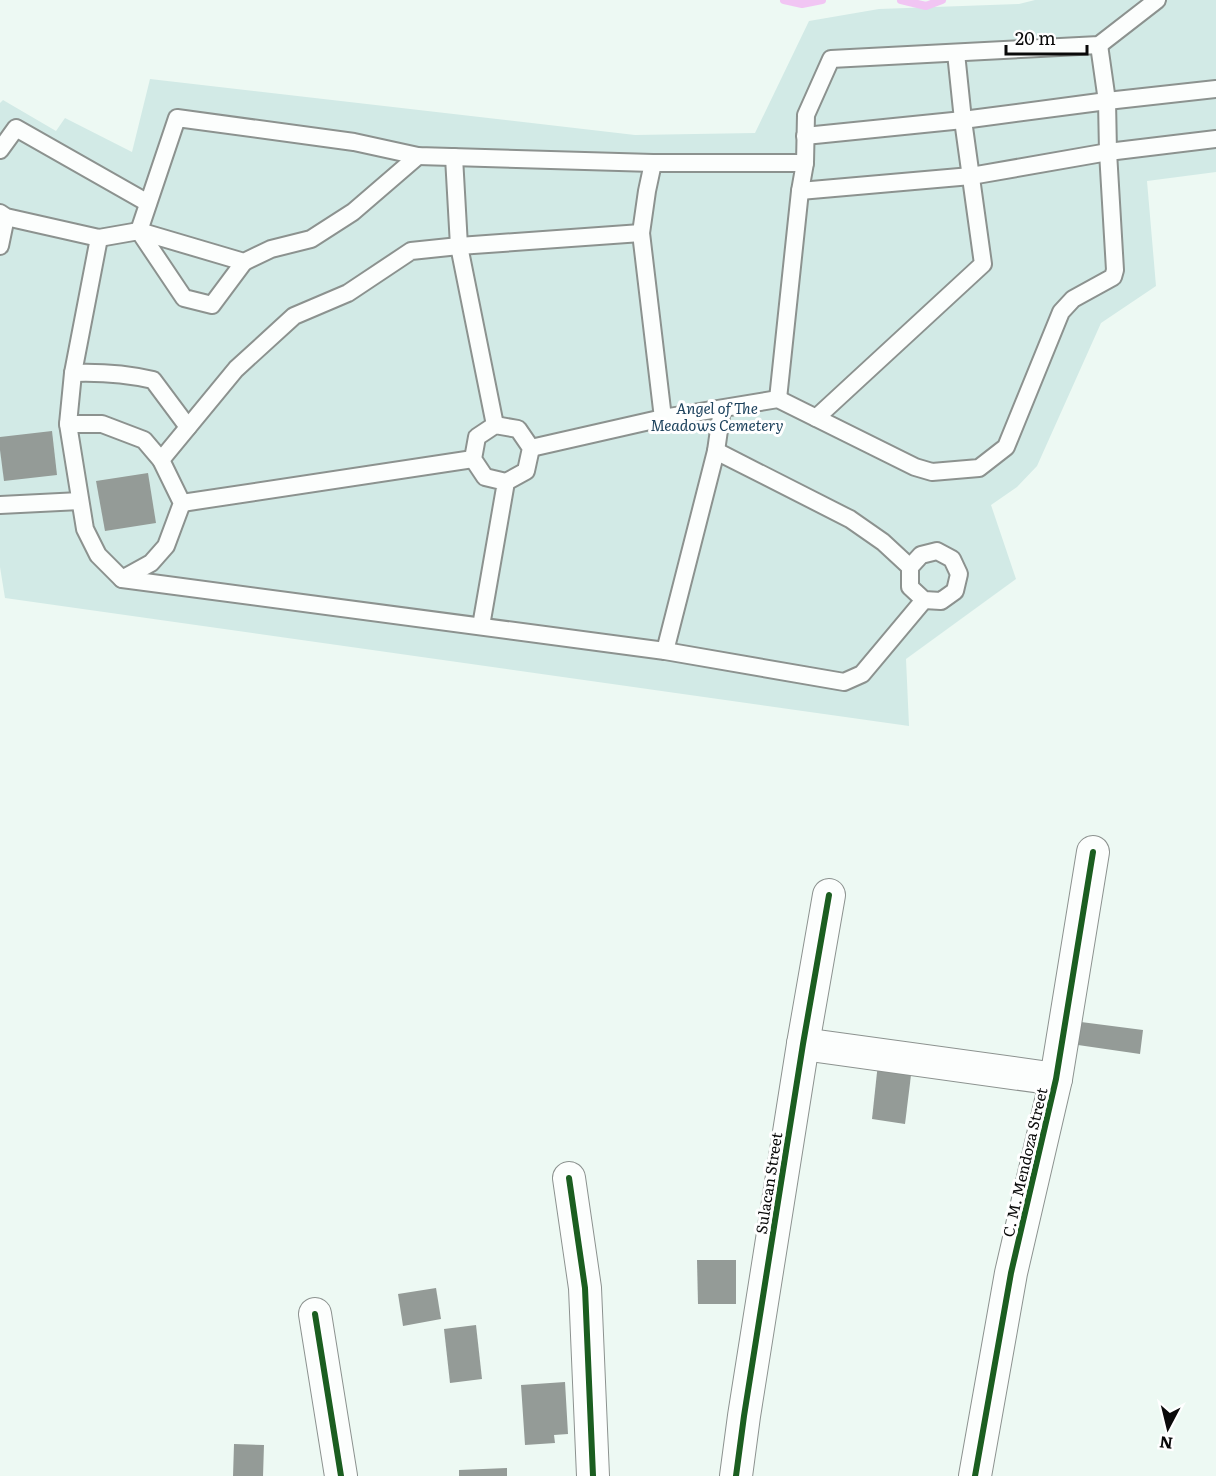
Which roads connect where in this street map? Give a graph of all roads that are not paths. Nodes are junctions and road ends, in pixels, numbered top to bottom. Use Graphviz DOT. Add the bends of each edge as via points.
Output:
graph roads {
  1 [pos="1156,0"];
  2 [pos="1099,45"];
  3 [pos="956,53"];
  4 [pos="1216,89"];
  5 [pos="1107,101"];
  6 [pos="963,120"];
  7 [pos="805,136"];
  8 [pos="1216,139"];
  9 [pos="0,150"];
  10 [pos="1108,152"];
  11 [pos="418,156"];
  12 [pos="454,157"];
  13 [pos="653,163"];
  14 [pos="805,163"];
  15 [pos="971,176"];
  16 [pos="800,191"];
  17 [pos="148,203"];
  18 [pos="3,215"];
  19 [pos="139,231"];
  20 [pos="641,233"];
  21 [pos="99,238"];
  22 [pos="0,246"];
  23 [pos="459,246"];
  24 [pos="244,262"];
  25 [pos="74,373"];
  26 [pos="778,399"];
  27 [pos="722,409"];
  28 [pos="663,418"];
  29 [pos="816,418"];
  30 [pos="68,424"];
  31 [pos="495,425"];
  32 [pos="188,427"];
  33 [pos="531,448"];
  34 [pos="716,451"];
  35 [pos="473,459"];
  36 [pos="161,460"];
  37 [pos="506,482"];
  38 [pos="80,501"];
  39 [pos="182,503"];
  40 [pos="0,505"];
  41 [pos="910,567"];
  42 [pos="122,579"];
  43 [pos="924,600"];
  44 [pos="481,626"];
  45 [pos="665,651"];
  46 [pos="1093,852"];
  47 [pos="829,895"];
  48 [pos="802,1044"];
  49 [pos="1056,1079"];
  50 [pos="569,1178"];
  51 [pos="315,1314"];
  52 [pos="341,1476"];
  53 [pos="593,1476"];
  54 [pos="736,1476"];
  55 [pos="975,1476"];
  1 -- 2 [label="lane"];
  2 -- 3 [label="lane"];
  2 -- 5 [label="lane"];
  3 -- 6 [label="lane"];
  3 -- 7 [label="lane" via="831,59 806,115"];
  4 -- 5 [label="lane"];
  5 -- 6 [label="lane"];
  5 -- 10 [label="lane"];
  6 -- 7 [label="lane"];
  6 -- 15 [label="lane"];
  7 -- 14 [label="lane"];
  8 -- 10 [label="lane"];
  9 -- 17 [label="lane" via="16,128"];
  10 -- 15 [label="lane"];
  10 -- 29 [label="lane" via="1113,277 1073,299 1061,312 1006,447 979,468 932,472"];
  11 -- 12 [label="lane"];
  11 -- 17 [label="lane" via="354,142 177,118"];
  11 -- 24 [label="lane" via="353,212 311,239 271,249"];
  12 -- 13 [label="lane"];
  12 -- 23 [label="lane"];
  13 -- 14 [label="lane"];
  13 -- 20 [label="lane"];
  14 -- 16 [label="lane"];
  15 -- 16 [label="lane"];
  15 -- 29 [label="lane" via="983,264"];
  16 -- 26 [label="lane"];
  17 -- 19 [label="lane"];
  18 -- 21 [label="lane"];
  18 -- 22 [label="lane"];
  19 -- 21 [label="lane"];
  19 -- 24 [label="lane"];
  19 -- 24 [label="lane" via="184,298 212,305"];
  20 -- 23 [label="lane"];
  20 -- 28 [label="lane"];
  21 -- 25 [label="lane"];
  23 -- 31 [label="lane"];
  23 -- 32 [label="lane" via="411,251 348,293 294,316 236,369"];
  25 -- 30 [label="lane"];
  25 -- 32 [label="lane" via="134,375 153,380"];
  26 -- 27 [label="lane"];
  26 -- 29 [label="lane"];
  27 -- 28 [label="lane"];
  27 -- 34 [label="lane"];
  28 -- 33 [label="lane"];
  30 -- 36 [label="lane" via="102,424 113,428 144,440"];
  30 -- 38 [label="lane"];
  31 -- 33 [label="lane" via="518,429"];
  31 -- 35 [label="lane" via="477,437"];
  32 -- 36 [label="lane"];
  33 -- 37 [label="lane" via="526,471"];
  34 -- 41 [label="lane" via="850,519"];
  34 -- 45 [label="lane"];
  35 -- 37 [label="lane" via="485,477"];
  35 -- 39 [label="lane"];
  36 -- 39 [label="lane"];
  37 -- 44 [label="lane"];
  38 -- 40 [label="lane"];
  38 -- 42 [label="lane" via="85,529 98,555"];
  39 -- 42 [label="lane" via="166,546 151,563"];
  41 -- 43 [label="lane" via="910,586"];
  41 -- 43 [label="lane" via="921,555 937,551 952,559 959,574 955,591 941,601"];
  42 -- 44 [label="lane"];
  43 -- 45 [label="lane" via="862,674 844,682"];
  44 -- 45 [label="lane"];
  46 -- 49 [label="street, C. M. Mendoza Street"];
  47 -- 48 [label="street, Sulacan Street"];
  48 -- 49 [label="street"];
  48 -- 54 [label="street, Sulacan Street"];
  49 -- 55 [label="street, C. M. Mendoza Street" via="1011,1273"];
  50 -- 53 [label="street" via="585,1288"];
  51 -- 52 [label="street"];
}
